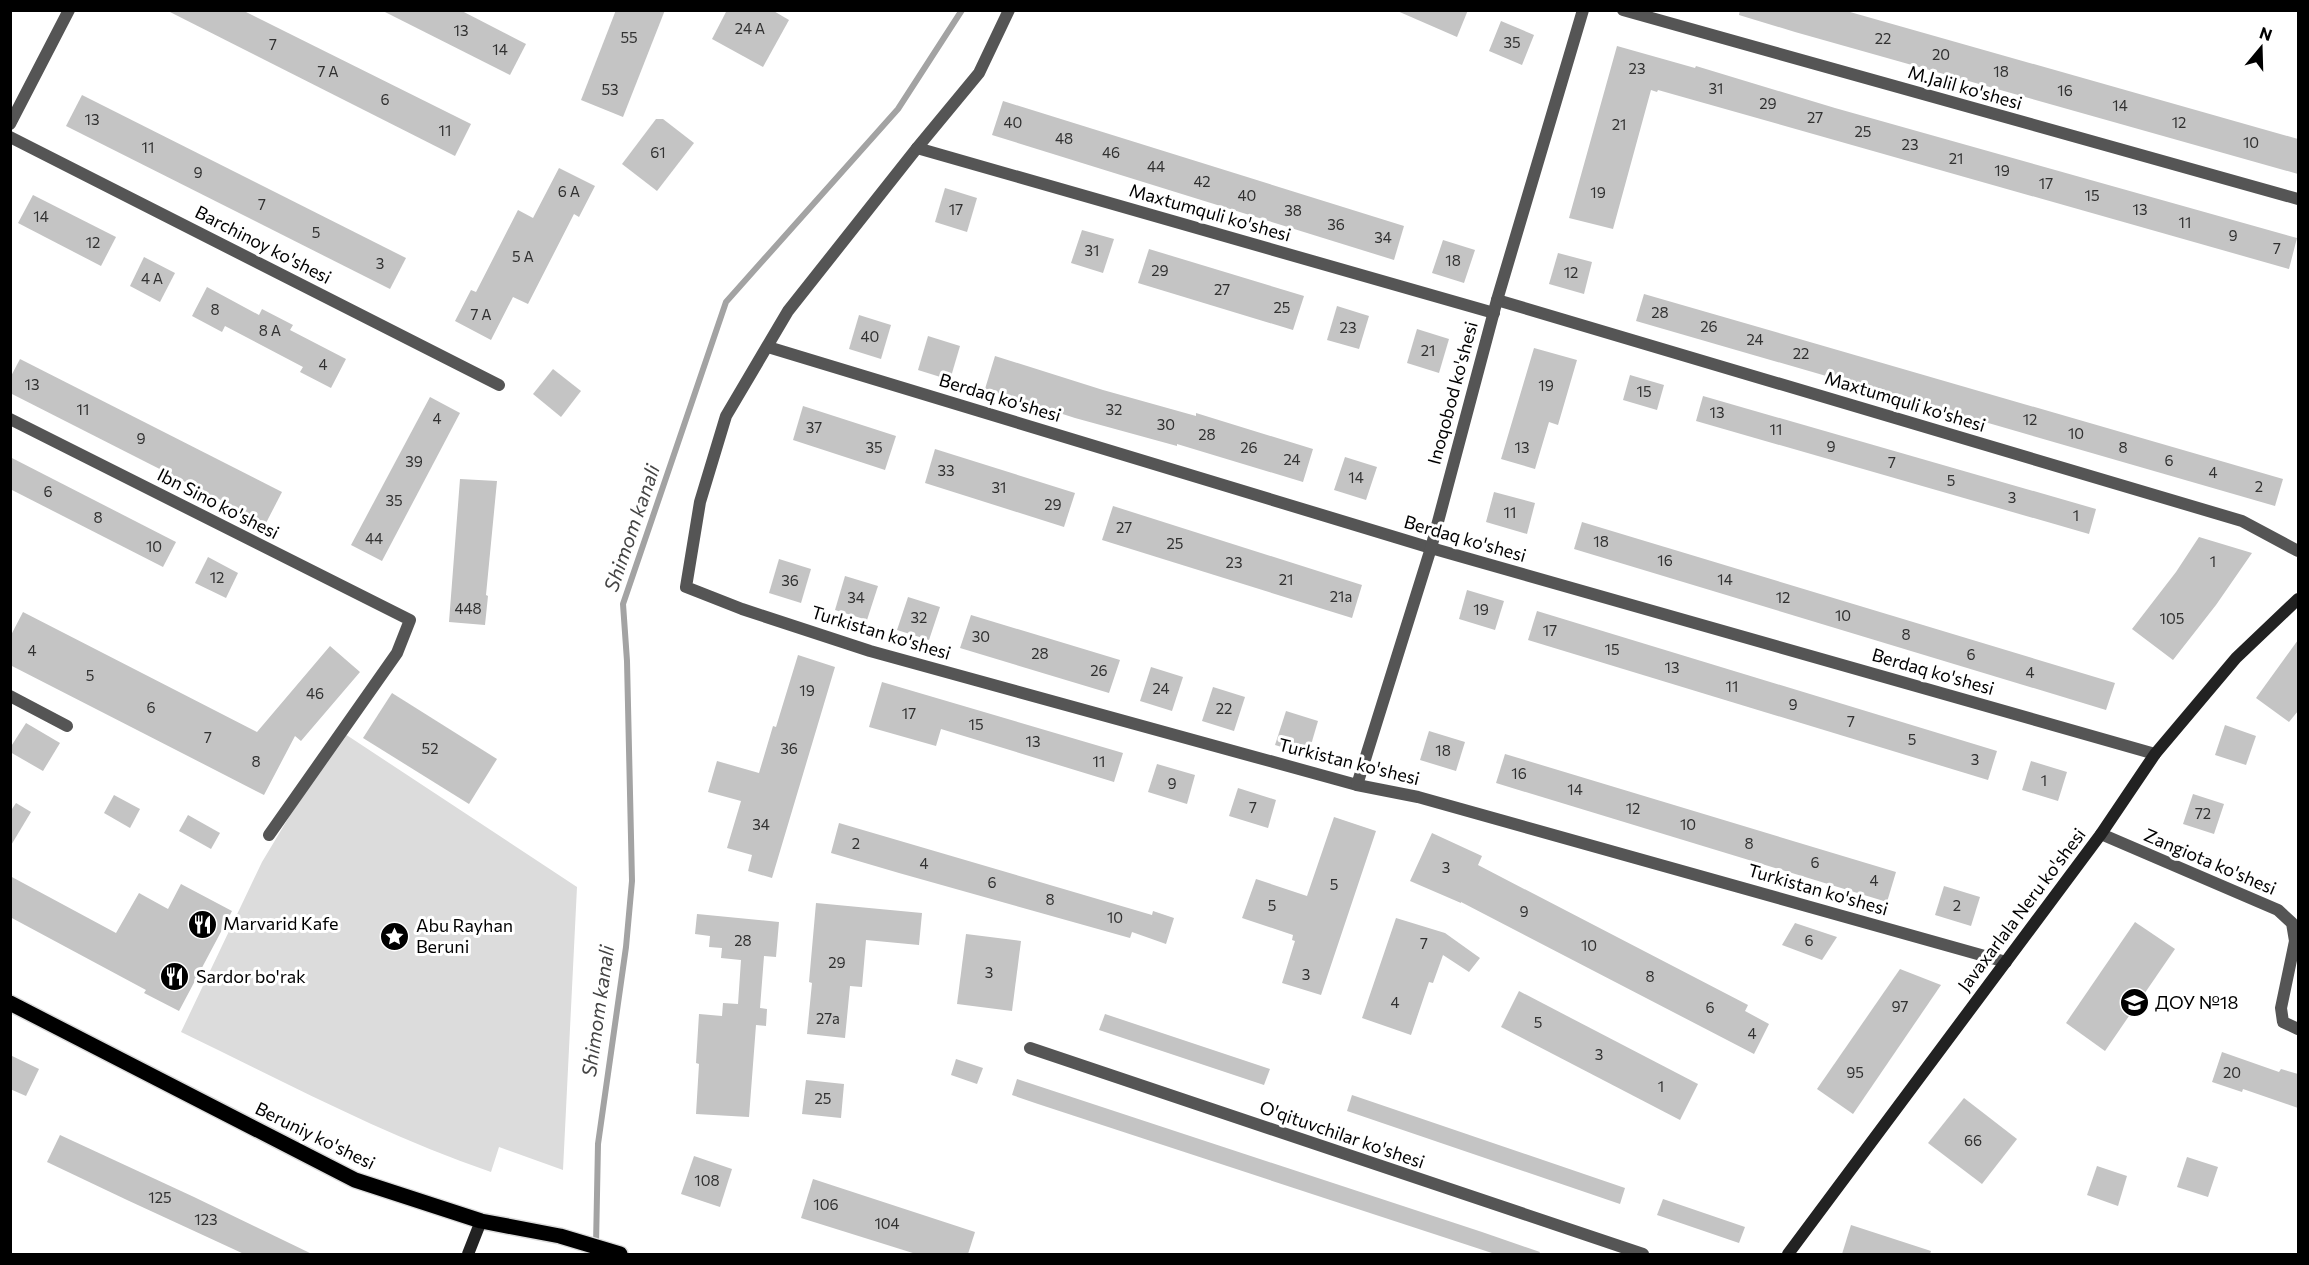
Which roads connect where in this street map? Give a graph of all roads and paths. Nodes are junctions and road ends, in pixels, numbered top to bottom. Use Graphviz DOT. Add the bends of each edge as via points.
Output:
graph roads {
  1 [pos="69,10"];
  2 [pos="1009,10"];
  3 [pos="1583,10"];
  4 [pos="1623,10"];
  5 [pos="10,124"];
  6 [pos="10,137"];
  7 [pos="917,148"];
  8 [pos="2298,199"];
  9 [pos="1497,300"];
  10 [pos="1494,313"];
  11 [pos="768,347"];
  12 [pos="499,385"];
  13 [pos="10,420"];
  14 [pos="1431,548"];
  15 [pos="2298,551"];
  16 [pos="2298,599"];
  17 [pos="10,696"];
  18 [pos="67,726"];
  19 [pos="2155,754"];
  20 [pos="1357,785"];
  21 [pos="2101,834"];
  22 [pos="269,835"];
  23 [pos="2006,962"];
  24 [pos="10,1003"];
  25 [pos="2298,1029"];
  26 [pos="1030,1048"];
  27 [pos="482,1221"];
  28 [pos="468,1254"];
  29 [pos="620,1254"];
  30 [pos="1643,1254"];
  31 [pos="1788,1254"];
  1 -- 5 [label="street"];
  2 -- 7 [label="street" via="979,73"];
  3 -- 9 [label="street, Inoqobod ko'shesi"];
  4 -- 8 [label="street, M.Jalil ko'shesi"];
  6 -- 12 [label="street, Barchinoy ko'shesi"];
  7 -- 10 [label="street, Maxtumquli ko'shesi"];
  7 -- 11 [label="street" via="788,311"];
  9 -- 10 [label="street, Inoqobod ko'shesi"];
  9 -- 15 [label="street, Maxtumquli ko'shesi" via="2242,521"];
  10 -- 14 [label="street, Inoqobod ko'shesi"];
  11 -- 14 [label="street, Berdaq ko'shesi"];
  11 -- 20 [label="street, Turkistan ko'shesi" via="726,416 700,502 686,587 870,651"];
  13 -- 22 [label="street, Ibn Sino ko'shesi" via="410,620 391,661"];
  14 -- 19 [label="street, Berdaq ko'shesi"];
  14 -- 20 [label="street, Inoqobod ko'shesi"];
  16 -- 19 [label="street, Javaxarlala Neru ko'shesi" via="2236,658"];
  17 -- 18 [label="street"];
  19 -- 21 [label="street, Javaxarlala Neru ko'shesi"];
  20 -- 23 [label="street, Turkistan ko'shesi" via="1418,797"];
  21 -- 23 [label="street, Javaxarlala Neru ko'shesi"];
  21 -- 25 [label="street, Zangiota ko'shesi" via="2278,910 2292,923 2295,941 2281,1008 2283,1022"];
  23 -- 31 [label="street, Javaxarlala Neru ko'shesi"];
  24 -- 27 [label="main road, Beruniy ko'shesi" via="355,1180"];
  26 -- 30 [label="street, O'qituvchilar ko'shesi"];
  27 -- 28 [label="street"];
  27 -- 29 [label="main road, Beruniy ko'shesi" via="560,1236"];
}
